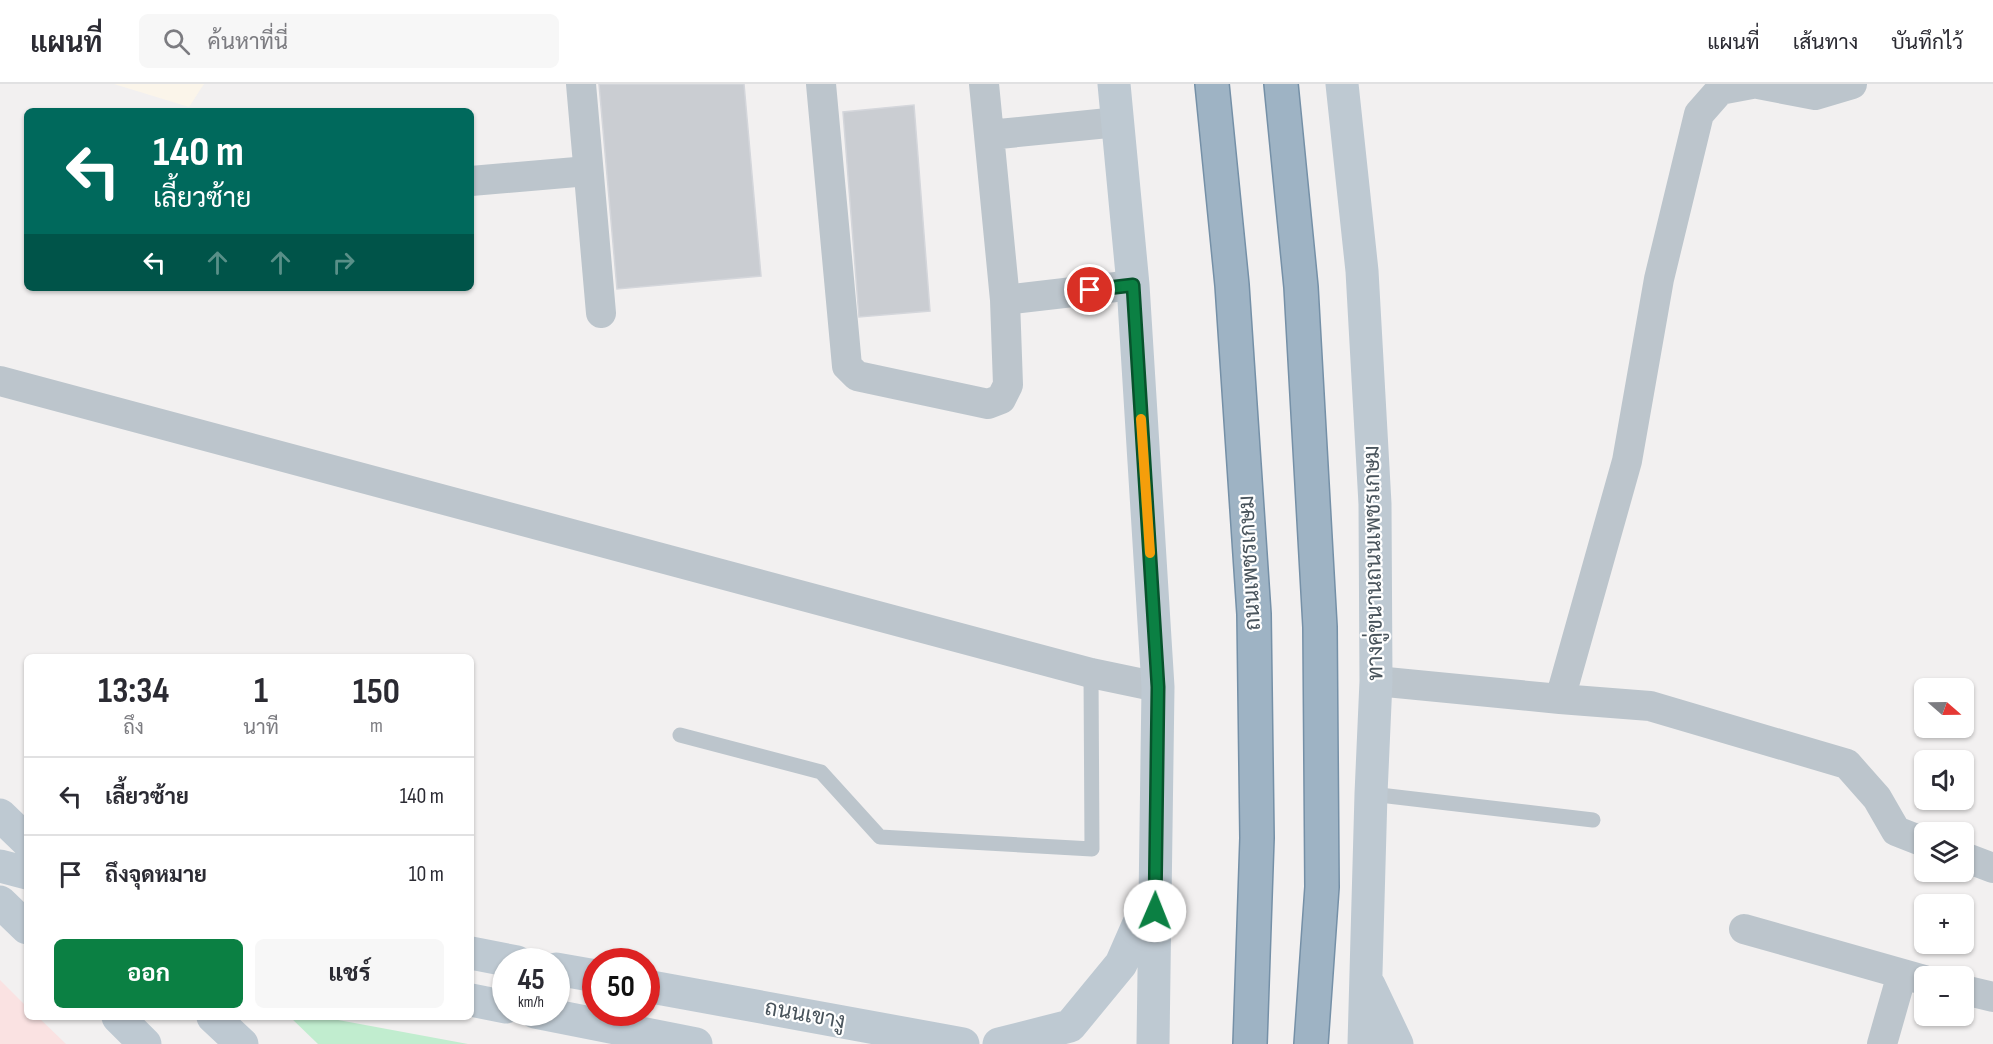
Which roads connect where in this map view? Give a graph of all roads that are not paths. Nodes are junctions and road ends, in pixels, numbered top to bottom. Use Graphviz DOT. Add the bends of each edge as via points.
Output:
graph roads {
  1 [pos="581,84"];
  2 [pos="821,84"];
  3 [pos="984,84"];
  4 [pos="1113,84"];
  5 [pos="1212,84"];
  6 [pos="1281,84"];
  7 [pos="1342,84"];
  8 [pos="1752,84"];
  9 [pos="1758,84"];
  10 [pos="1852,84"];
  11 [pos="1118,122"];
  12 [pos="989,135"];
  13 [pos="588,171"];
  14 [pos="474,181"];
  15 [pos="1133,285"];
  16 [pos="1005,300"];
  17 [pos="601,313"];
  18 [pos="0,381"];
  19 [pos="1091,673"];
  20 [pos="1376,681"];
  21 [pos="1158,687"];
  22 [pos="1560,699"];
  23 [pos="680,735"];
  24 [pos="1371,794"];
  25 [pos="0,815"];
  26 [pos="1593,820"];
  27 [pos="24,838"];
  28 [pos="1914,838"];
  29 [pos="1974,861"];
  30 [pos="0,866"];
  31 [pos="1993,868"];
  32 [pos="24,872"];
  33 [pos="1155,888"];
  34 [pos="0,902"];
  35 [pos="24,925"];
  36 [pos="1744,929"];
  37 [pos="474,954"];
  38 [pos="492,957"];
  39 [pos="1913,977"];
  40 [pos="1366,981"];
  41 [pos="660,989"];
  42 [pos="1974,992"];
  43 [pos="1993,997"];
  44 [pos="474,1001"];
  45 [pos="492,1004"];
  46 [pos="570,1019"];
  47 [pos="121,1020"];
  48 [pos="216,1020"];
  49 [pos="145,1044"];
  50 [pos="242,1044"];
  51 [pos="696,1044"];
  52 [pos="963,1044"];
  53 [pos="999,1044"];
  54 [pos="1153,1044"];
  55 [pos="1250,1044"];
  56 [pos="1311,1044"];
  57 [pos="1364,1044"];
  58 [pos="1397,1044"];
  59 [pos="1882,1044"];
  1 -- 13 [label="street"];
  2 -- 16 [label="street" via="847,366 851,372 987,404 1001,399 1008,385"];
  3 -- 12 [label="street"];
  4 -- 11 [label="main road"];
  5 -- 55 [label="highway, ถนนเพชรเกษม" via="1232,285 1254,614 1257,838"];
  6 -- 56 [label="highway" via="1301,286 1320,627 1322,887"];
  7 -- 20 [label="main road, ทางคู่ขนานถนนเพชรเกษม" via="1362,271 1375,504"];
  8 -- 22 [label="street" via="1720,90 1699,114 1659,279 1627,461"];
  9 -- 10 [label="street" via="1815,95"];
  11 -- 12 [label="street"];
  11 -- 15 [label="main road"];
  12 -- 16 [label="street"];
  13 -- 14 [label="street"];
  13 -- 17 [label="street"];
  15 -- 16 [label="street"];
  15 -- 21 [label="main road"];
  18 -- 19 [label="street"];
  19 -- 21 [label="street"];
  19 -- 23 [label="lane" via="1092,849 880,837 821,772"];
  20 -- 22 [label="street"];
  20 -- 24 [label="main road, ทางคู่ขนานถนนเพชรเกษม"];
  21 -- 33 [label="main road"];
  22 -- 28 [label="street" via="1650,706 1847,764 1877,798 1896,831"];
  24 -- 26 [label="lane"];
  24 -- 40 [label="main road, ทางคู่ขนานถนนเพชรเกษม"];
  25 -- 27 [label="main road"];
  29 -- 31 [label="street"];
  30 -- 32 [label="main road"];
  33 -- 53 [label="main road" via="1121,964 1071,1026"];
  33 -- 54 [label="main road"];
  34 -- 35 [label="main road"];
  36 -- 39 [label="street"];
  37 -- 38 [label="main road"];
  39 -- 59 [label="street"];
  40 -- 57 [label="main road, ทางคู่ขนานถนนเพชรเกษม"];
  40 -- 58 [label="main road"];
  41 -- 52 [label="main road, ถนนเขางู"];
  42 -- 43 [label="street"];
  44 -- 45 [label="main road"];
  46 -- 51 [label="main road"];
  47 -- 49 [label="main road"];
  48 -- 50 [label="main road"];
}
